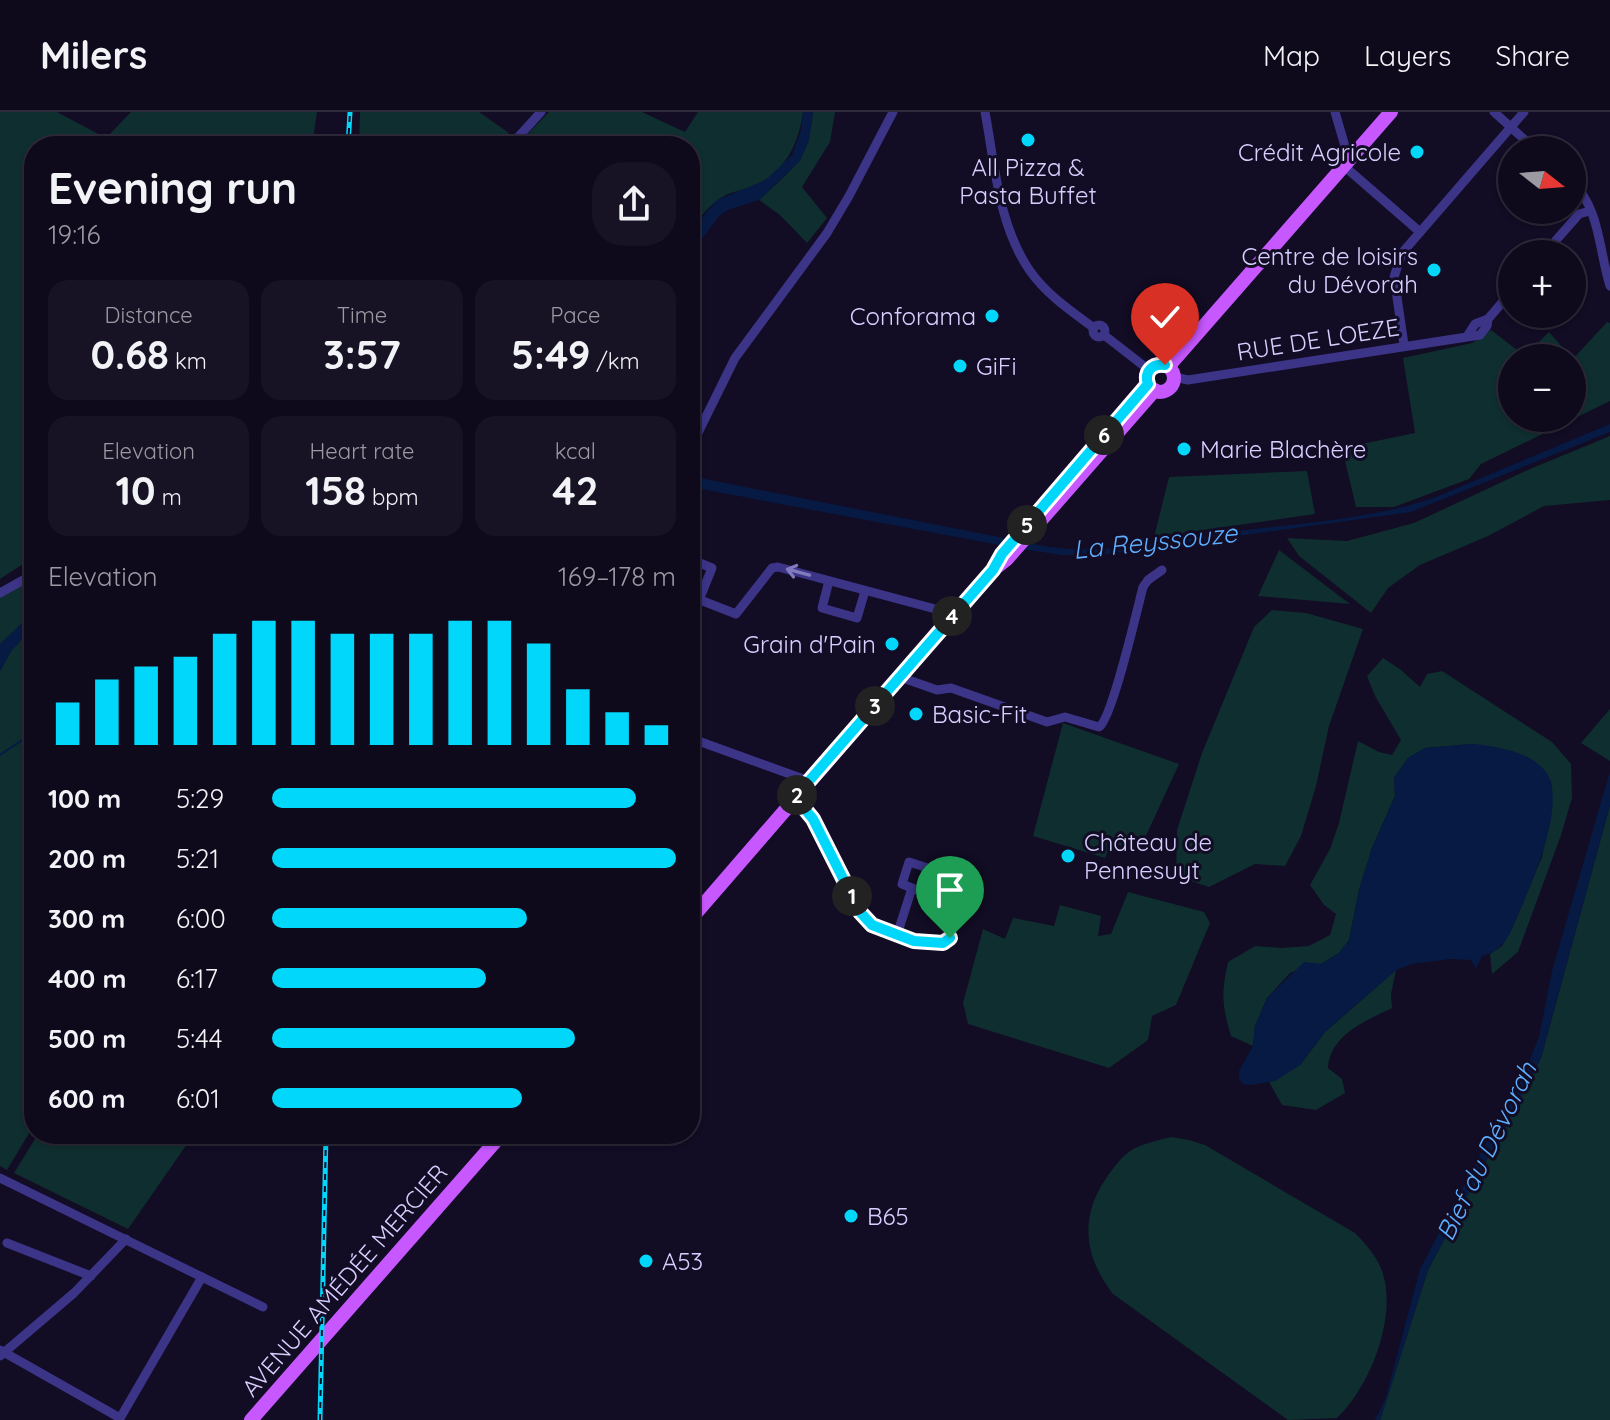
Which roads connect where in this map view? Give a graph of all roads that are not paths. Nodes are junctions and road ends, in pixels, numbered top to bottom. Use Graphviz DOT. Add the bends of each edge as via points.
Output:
graph roads {
  1 [pos="541,112"];
  2 [pos="893,112"];
  3 [pos="985,112"];
  4 [pos="1335,112"];
  5 [pos="1391,112"];
  6 [pos="1494,112"];
  7 [pos="1524,112"];
  8 [pos="1511,128"];
  9 [pos="519,136"];
  10 [pos="1520,136"];
  11 [pos="1347,163"];
  12 [pos="1586,200"];
  13 [pos="1590,211"];
  14 [pos="1420,232"];
  15 [pos="1556,240"];
  16 [pos="1610,286"];
  17 [pos="1498,307"];
  18 [pos="1404,345"];
  19 [pos="1171,372"];
  20 [pos="1151,381"];
  21 [pos="700,429"];
  22 [pos="700,563"];
  23 [pos="1162,570"];
  24 [pos="24,580"];
  25 [pos="829,581"];
  26 [pos="700,588"];
  27 [pos="865,591"];
  28 [pos="0,593"];
  29 [pos="700,600"];
  30 [pos="954,614"];
  31 [pos="900,677"];
  32 [pos="700,742"];
  33 [pos="809,781"];
  34 [pos="795,797"];
  35 [pos="912,888"];
  36 [pos="700,908"];
  37 [pos="955,920"];
  38 [pos="897,935"];
  39 [pos="493,1144"];
  40 [pos="0,1178"];
  41 [pos="126,1239"];
  42 [pos="7,1243"];
  43 [pos="91,1276"];
  44 [pos="202,1277"];
  45 [pos="263,1307"];
  46 [pos="1,1353"];
  47 [pos="120,1419"];
  48 [pos="251,1420"];
  1 -- 9 [label="street"];
  2 -- 21 [label="street" via="827,233 735,358"];
  3 -- 20 [label="street" via="1003,213 1029,269 1064,307 1094,328 1103,327 1104,335"];
  4 -- 11 [label="street"];
  5 -- 11 [label="main road"];
  6 -- 8 [label="street"];
  7 -- 8 [label="street"];
  8 -- 10 [label="street"];
  8 -- 14 [label="street"];
  11 -- 14 [label="street"];
  11 -- 19 [label="main road"];
  12 -- 13 [label="street"];
  13 -- 15 [label="street" via="1579,214"];
  13 -- 16 [label="street"];
  14 -- 18 [label="street" via="1402,253 1394,277"];
  17 -- 18 [label="street, RUE DE LOEZE" via="1468,335"];
  18 -- 19 [label="street, RUE DE LOEZE" via="1188,380"];
  19 -- 20 [label="main road" via="1160,364"];
  19 -- 20 [label="main road" via="1168,389"];
  20 -- 30 [label="main road"];
  22 -- 26 [label="street" via="712,568"];
  23 -- 31 [label="street" via="1143,587 1105,724 1099,727 1065,717 1047,722 951,688 937,690"];
  24 -- 28 [label="street"];
  25 -- 27 [label="street"];
  25 -- 27 [label="street" via="822,608 857,618"];
  25 -- 29 [label="street, one-way" via="774,566 736,614"];
  27 -- 30 [label="street"];
  30 -- 31 [label="main road"];
  31 -- 33 [label="main road"];
  32 -- 33 [label="street"];
  33 -- 34 [label="main road"];
  34 -- 36 [label="main road"];
  34 -- 38 [label="street" via="813,819 860,912 872,925"];
  35 -- 38 [label="street"];
  37 -- 38 [label="street" via="943,943"];
  39 -- 48 [label="main road, AVENUE AMÉDÉE MERCIER"];
  40 -- 41 [label="street"];
  41 -- 43 [label="street"];
  41 -- 44 [label="street"];
  42 -- 43 [label="street"];
  43 -- 46 [label="street"];
  44 -- 45 [label="street"];
  44 -- 47 [label="street"];
  46 -- 47 [label="street"];
}
